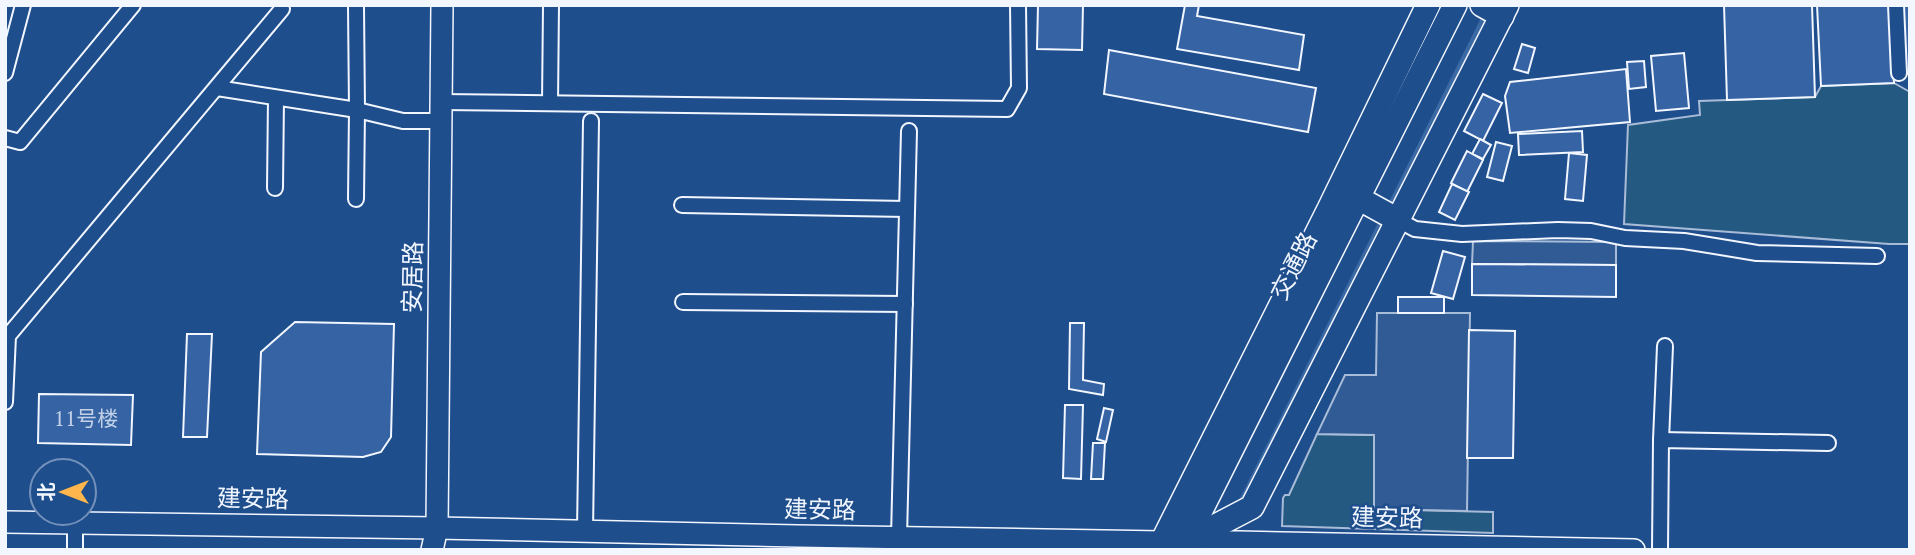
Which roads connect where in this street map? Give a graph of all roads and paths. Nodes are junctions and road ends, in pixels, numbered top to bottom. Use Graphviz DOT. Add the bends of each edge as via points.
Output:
graph roads {
  1 [pos="23,5"];
  2 [pos="133,5"];
  3 [pos="442,5"];
  4 [pos="551,5"];
  5 [pos="1018,5"];
  6 [pos="1428,5"];
  7 [pos="1455,5"];
  8 [pos="1482,5"];
  9 [pos="1896,5"];
  10 [pos="356,7"];
  11 [pos="282,9"];
  12 [pos="1505,11"];
  13 [pos="5,73"];
  14 [pos="1899,74"];
  15 [pos="217,88"];
  16 [pos="276,98"];
  17 [pos="550,103"];
  18 [pos="358,110"];
  19 [pos="441,111"];
  20 [pos="591,121"];
  21 [pos="909,131"];
  22 [pos="5,138"];
  23 [pos="275,188"];
  24 [pos="1358,198"];
  25 [pos="356,199"];
  26 [pos="682,205"];
  27 [pos="907,209"];
  28 [pos="1398,220"];
  29 [pos="1877,256"];
  30 [pos="683,302"];
  31 [pos="905,304"];
  32 [pos="1665,346"];
  33 [pos="5,402"];
  34 [pos="1661,440"];
  35 [pos="1828,443"];
  36 [pos="5,522"];
  37 [pos="28,522"];
  38 [pos="98,522"];
  39 [pos="75,527"];
  40 [pos="436,527"];
  41 [pos="585,531"];
  42 [pos="899,537"];
  43 [pos="1171,546"];
  44 [pos="75,550"];
  45 [pos="432,550"];
  46 [pos="1634,550"];
  47 [pos="1660,550"];
  1 -- 13 [label="street"];
  2 -- 22 [label="street" via="20,142"];
  3 -- 19 [label="street, 安居路"];
  4 -- 17 [label="street"];
  5 -- 17 [label="street" via="1019,89 1007,109"];
  6 -- 43 [label="main road, 交通路"];
  7 -- 24 [label="main road, 交通路"];
  8 -- 12 [label="main road"];
  9 -- 14 [label="street"];
  10 -- 18 [label="street"];
  11 -- 15 [label="street"];
  12 -- 28 [label="main road"];
  15 -- 16 [label="street"];
  15 -- 33 [label="street" via="8,336"];
  16 -- 18 [label="street"];
  16 -- 23 [label="street"];
  17 -- 19 [label="street"];
  18 -- 19 [label="street" via="403,121"];
  18 -- 25 [label="street"];
  19 -- 40 [label="street, 安居路"];
  20 -- 41 [label="street"];
  21 -- 27 [label="street"];
  24 -- 28 [label="main road"];
  24 -- 43 [label="main road, 交通路"];
  26 -- 27 [label="street"];
  27 -- 31 [label="street"];
  28 -- 29 [label="street" via="1415,229 1462,234 1591,231 1757,253"];
  28 -- 43 [label="main road" via="1252,507"];
  30 -- 31 [label="street"];
  31 -- 42 [label="street"];
  32 -- 34 [label="street"];
  34 -- 35 [label="street"];
  34 -- 47 [label="street"];
  36 -- 37 [label="street, 建安路"];
  38 -- 40 [label="street, 建安路"];
  39 -- 44 [label="street"];
  40 -- 41 [label="street, 建安路"];
  40 -- 45 [label="street, 安居路"];
  41 -- 42 [label="street, 建安路"];
  42 -- 43 [label="street, 建安路"];
  43 -- 46 [label="street, 建安路" via="1239,542"];
}
